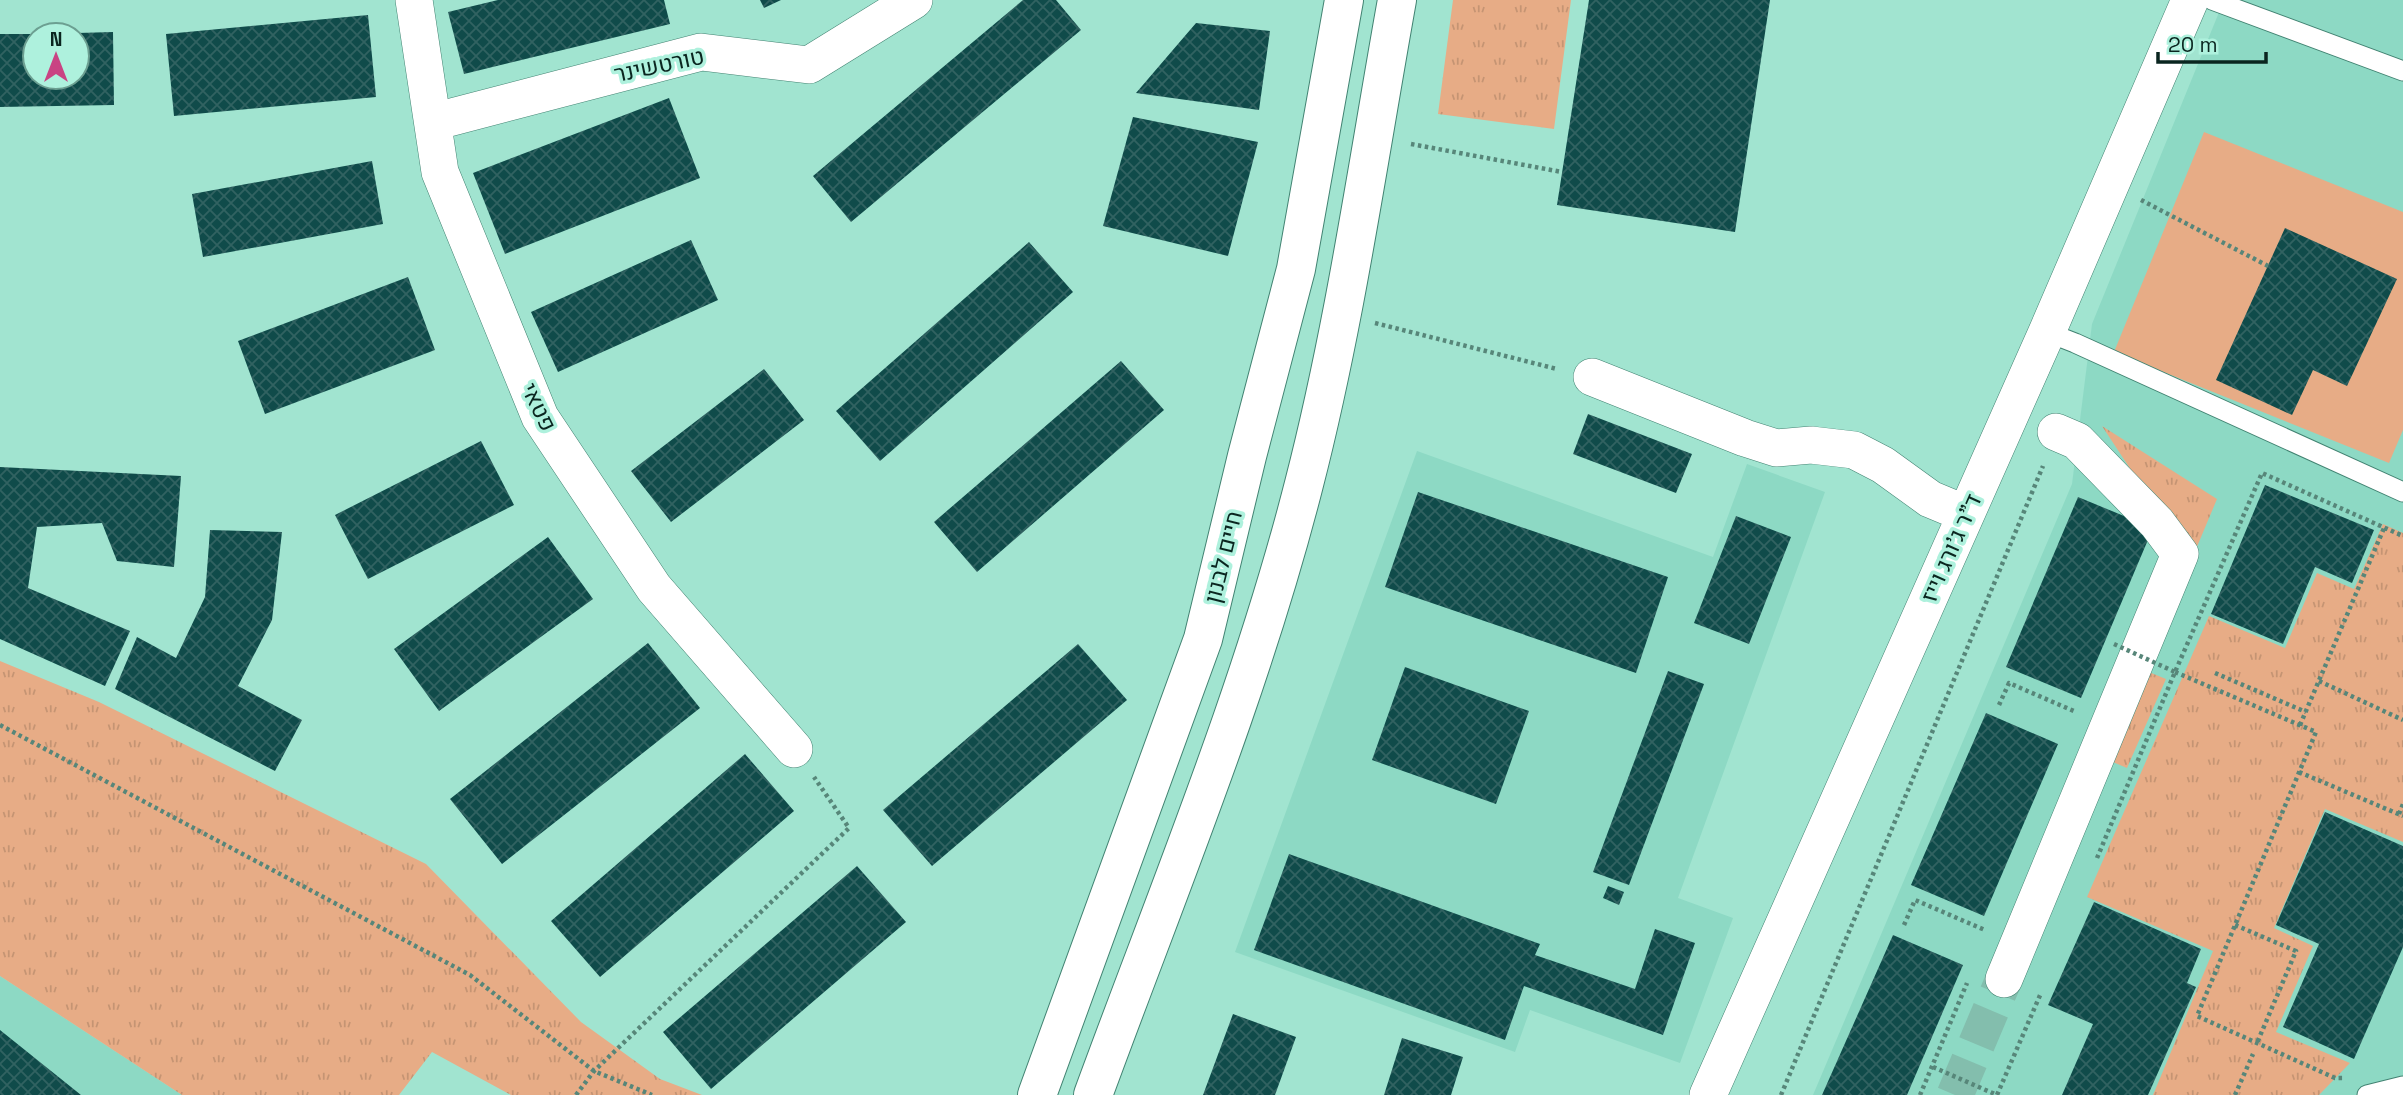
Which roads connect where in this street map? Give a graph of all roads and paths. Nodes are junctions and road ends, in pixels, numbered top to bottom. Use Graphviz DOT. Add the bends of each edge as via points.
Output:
graph roads {
  1 [pos="414,0"];
  2 [pos="914,0"];
  3 [pos="1344,0"];
  4 [pos="1398,0"];
  5 [pos="2190,0"];
  6 [pos="2212,0"];
  7 [pos="2403,71"];
  8 [pos="433,121"];
  9 [pos="1428,147"];
  10 [pos="1562,172"];
  11 [pos="2111,184"];
  12 [pos="2268,266"];
  13 [pos="1341,314"];
  14 [pos="2047,332"];
  15 [pos="1592,377"];
  16 [pos="2056,432"];
  17 [pos="2403,492"];
  18 [pos="1966,514"];
  19 [pos="2384,528"];
  20 [pos="2403,536"];
  21 [pos="2126,649"];
  22 [pos="2175,672"];
  23 [pos="2215,673"];
  24 [pos="2319,681"];
  25 [pos="1999,705"];
  26 [pos="2306,712"];
  27 [pos="2083,715"];
  28 [pos="2403,720"];
  29 [pos="0,725"];
  30 [pos="2300,725"];
  31 [pos="794,749"];
  32 [pos="2299,772"];
  33 [pos="2403,804"];
  34 [pos="2401,815"];
  35 [pos="2094,866"];
  36 [pos="1904,925"];
  37 [pos="2235,925"];
  38 [pos="1989,932"];
  39 [pos="2004,979"];
  40 [pos="2046,982"];
  41 [pos="2257,1043"];
  42 [pos="2253,1054"];
  43 [pos="1933,1067"];
  44 [pos="594,1071"];
  45 [pos="2345,1078"];
  46 [pos="2403,1086"];
  47 [pos="576,1095"];
  48 [pos="652,1095"];
  49 [pos="1037,1095"];
  50 [pos="1093,1095"];
  51 [pos="1708,1095"];
  52 [pos="1781,1095"];
  53 [pos="2235,1095"];
  54 [pos="2367,1095"];
  1 -- 8 [label="street, פטאי"];
  2 -- 8 [label="street, טורטשינר" via="809,65 701,52"];
  3 -- 49 [label="main road, חיים לבנון" via="1296,269 1203,639"];
  4 -- 13 [label="main road"];
  5 -- 11 [label="street, ד\"ר ג'ורג וייז"];
  6 -- 7 [label="lane"];
  8 -- 31 [label="street, פטאי" via="440,172 540,417 654,588"];
  9 -- 10 [label="path"];
  11 -- 12 [label="path"];
  11 -- 14 [label="street, ד\"ר ג'ורג וייז"];
  13 -- 15 [label="path"];
  13 -- 50 [label="main road" via="1304,484 1246,681"];
  14 -- 17 [label="lane"];
  14 -- 18 [label="street, ד\"ר ג'ורג וייז"];
  15 -- 18 [label="street" via="1776,448 1811,445 1854,450 1930,499"];
  16 -- 21 [label="street" via="2077,441 2157,523 2180,554"];
  16 -- 52 [label="path"];
  18 -- 51 [label="street, ד\"ר ג'ורג וייז"];
  19 -- 20 [label="path"];
  19 -- 22 [label="path" via="2262,474"];
  19 -- 24 [label="path"];
  21 -- 22 [label="path, bridge"];
  21 -- 39 [label="street"];
  22 -- 30 [label="path"];
  22 -- 35 [label="path"];
  23 -- 26 [label="path"];
  24 -- 26 [label="path"];
  24 -- 28 [label="path"];
  25 -- 27 [label="path" via="2009,683"];
  26 -- 30 [label="path"];
  29 -- 44 [label="path" via="470,975"];
  30 -- 32 [label="path" via="2316,732"];
  31 -- 44 [label="path" via="849,828"];
  32 -- 34 [label="path"];
  32 -- 37 [label="path"];
  33 -- 34 [label="path"];
  36 -- 38 [label="path" via="1915,900"];
  37 -- 41 [label="path" via="2197,1016"];
  37 -- 41 [label="path" via="2296,951"];
  40 -- 43 [label="path" via="1997,1095"];
  41 -- 45 [label="path" via="2334,1078"];
  42 -- 53 [label="path"];
  44 -- 47 [label="path"];
  44 -- 48 [label="path"];
  46 -- 54 [label="lane"];
}
